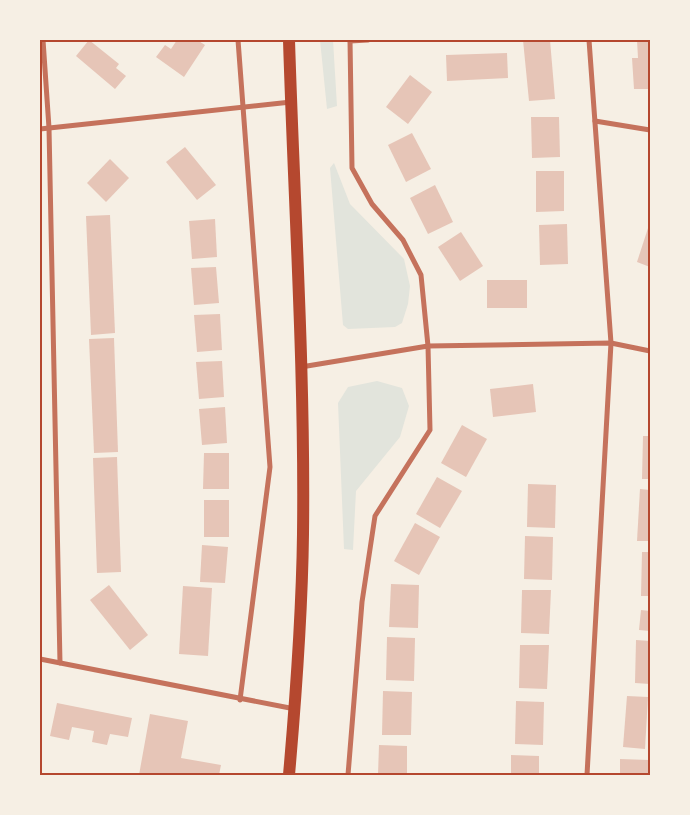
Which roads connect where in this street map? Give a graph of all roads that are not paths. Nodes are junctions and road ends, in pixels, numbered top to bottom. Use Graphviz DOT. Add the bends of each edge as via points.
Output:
graph roads {
  1 [pos="43,40"];
  2 [pos="238,40"];
  3 [pos="289,40"];
  4 [pos="350,40"];
  5 [pos="368,40"];
  6 [pos="589,40"];
  7 [pos="291,102"];
  8 [pos="243,109"];
  9 [pos="595,121"];
  10 [pos="49,128"];
  11 [pos="40,129"];
  12 [pos="650,130"];
  13 [pos="611,343"];
  14 [pos="428,346"];
  15 [pos="650,351"];
  16 [pos="300,367"];
  17 [pos="40,659"];
  18 [pos="60,663"];
  19 [pos="240,700"];
  20 [pos="295,709"];
  21 [pos="289,775"];
  22 [pos="348,775"];
  23 [pos="587,775"];
  1 -- 10 [label="street"];
  2 -- 8 [label="street"];
  3 -- 7 [label="main road"];
  4 -- 5 [label="street"];
  4 -- 14 [label="street" via="352,168 372,204 403,240 421,275"];
  6 -- 9 [label="street"];
  7 -- 8 [label="street"];
  7 -- 16 [label="main road"];
  8 -- 10 [label="street"];
  8 -- 19 [label="street" via="270,467"];
  9 -- 12 [label="street"];
  9 -- 13 [label="street"];
  10 -- 11 [label="street"];
  10 -- 18 [label="street"];
  13 -- 14 [label="street"];
  13 -- 15 [label="street"];
  13 -- 23 [label="street"];
  14 -- 16 [label="street"];
  14 -- 22 [label="street" via="430,430 375,516 362,602"];
  16 -- 20 [label="main road" via="303,534"];
  17 -- 18 [label="street"];
  18 -- 19 [label="street"];
  19 -- 20 [label="street"];
  20 -- 21 [label="main road"];
}
